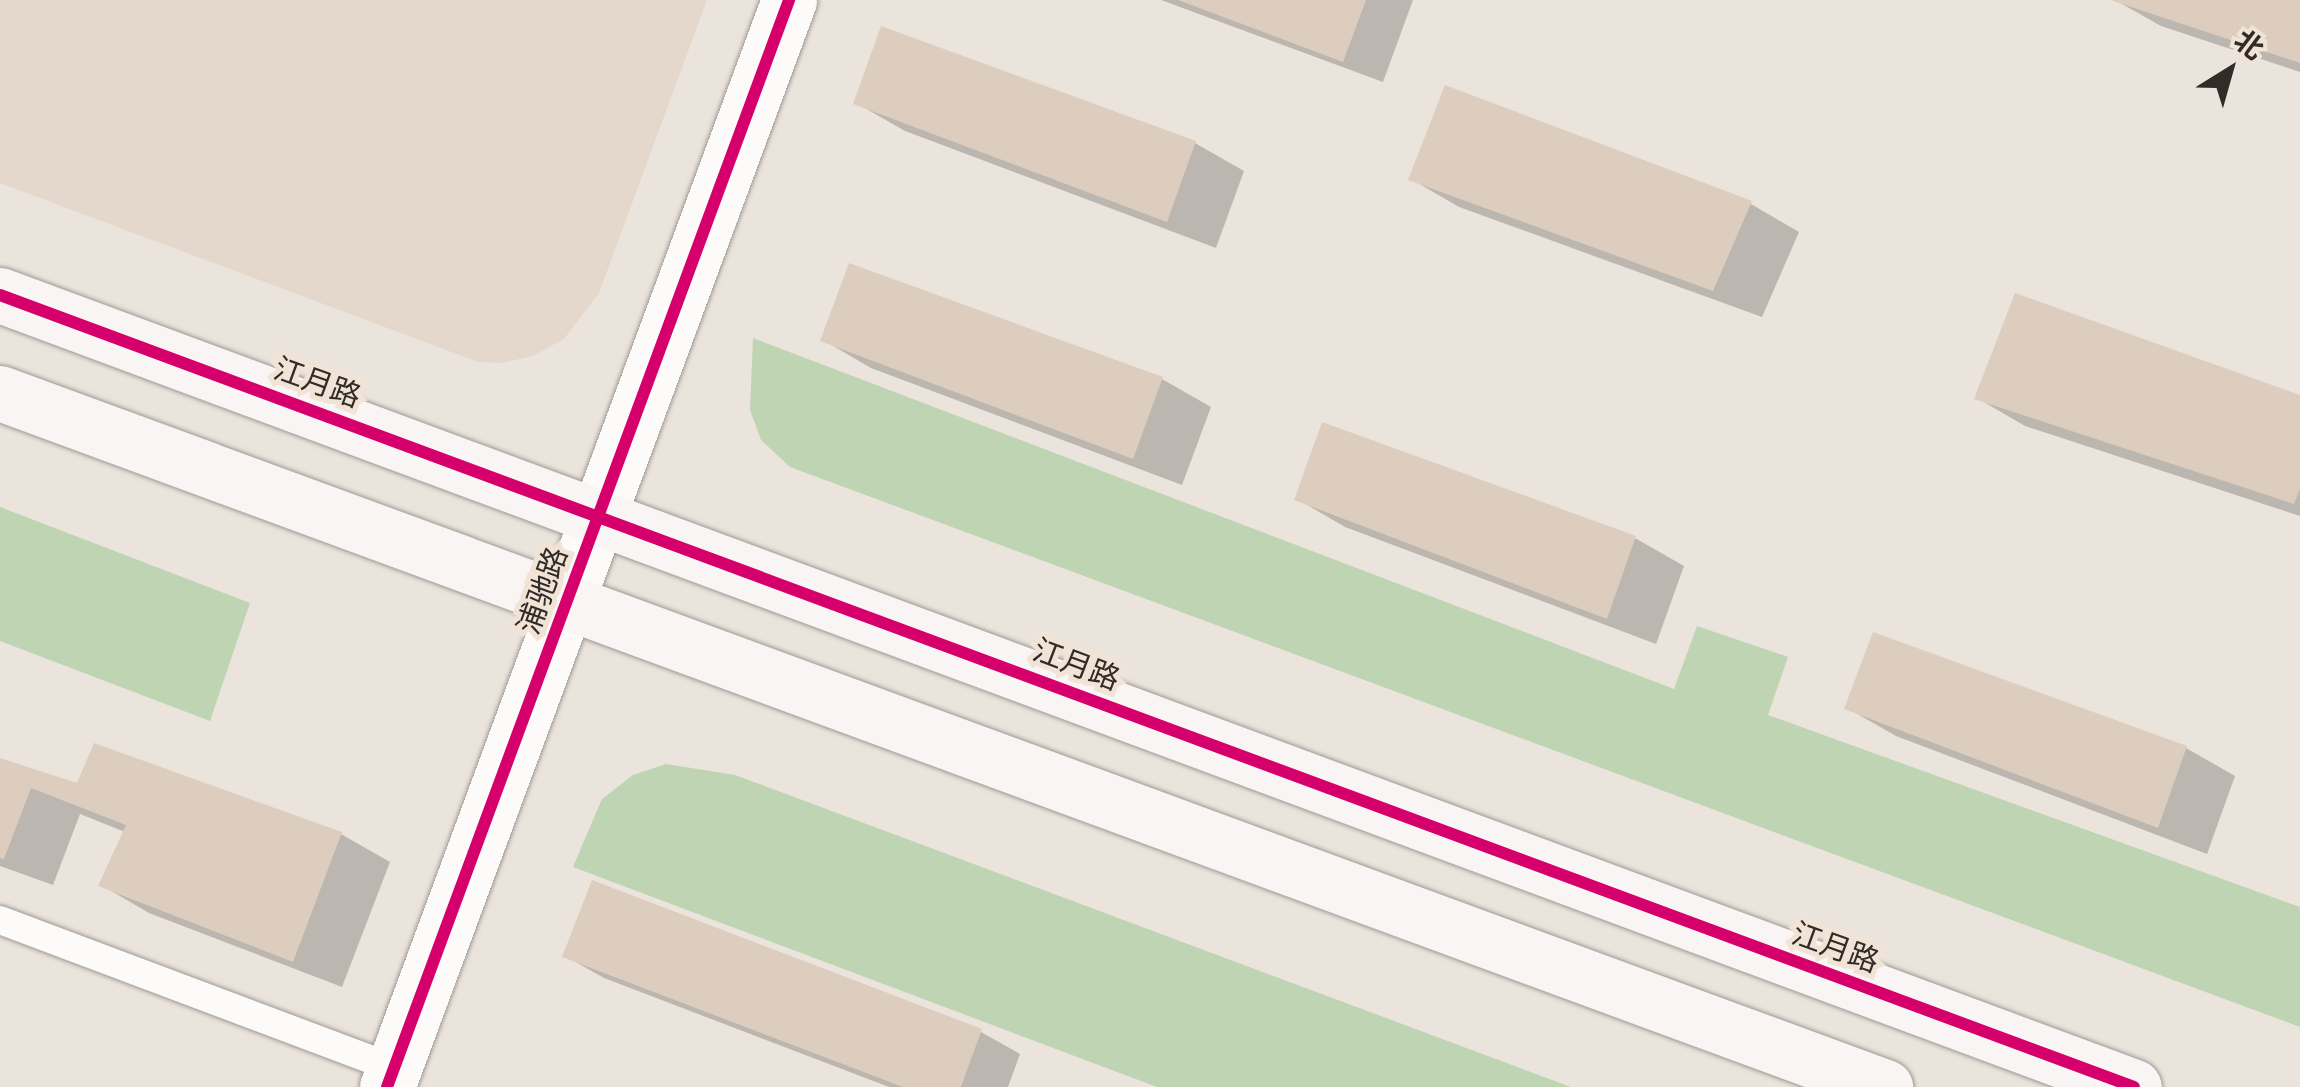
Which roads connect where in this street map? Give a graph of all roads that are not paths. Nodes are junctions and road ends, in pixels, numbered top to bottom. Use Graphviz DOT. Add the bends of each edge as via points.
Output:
graph roads {
  1 [pos="789,0"];
  2 [pos="0,295"];
  3 [pos="0,393"];
  4 [pos="599,514"];
  5 [pos="566,604"];
  6 [pos="0,920"];
  7 [pos="391,1078"];
  8 [pos="1885,1087"];
  9 [pos="2134,1087"];
  1 -- 4 [label="street, 浦驰路"];
  2 -- 4 [label="street, 江月路"];
  3 -- 5 [label="street"];
  4 -- 5 [label="street, 浦驰路"];
  4 -- 9 [label="street, 江月路"];
  5 -- 7 [label="street, 浦驰路"];
  5 -- 8 [label="street"];
  6 -- 7 [label="lane"];
}
